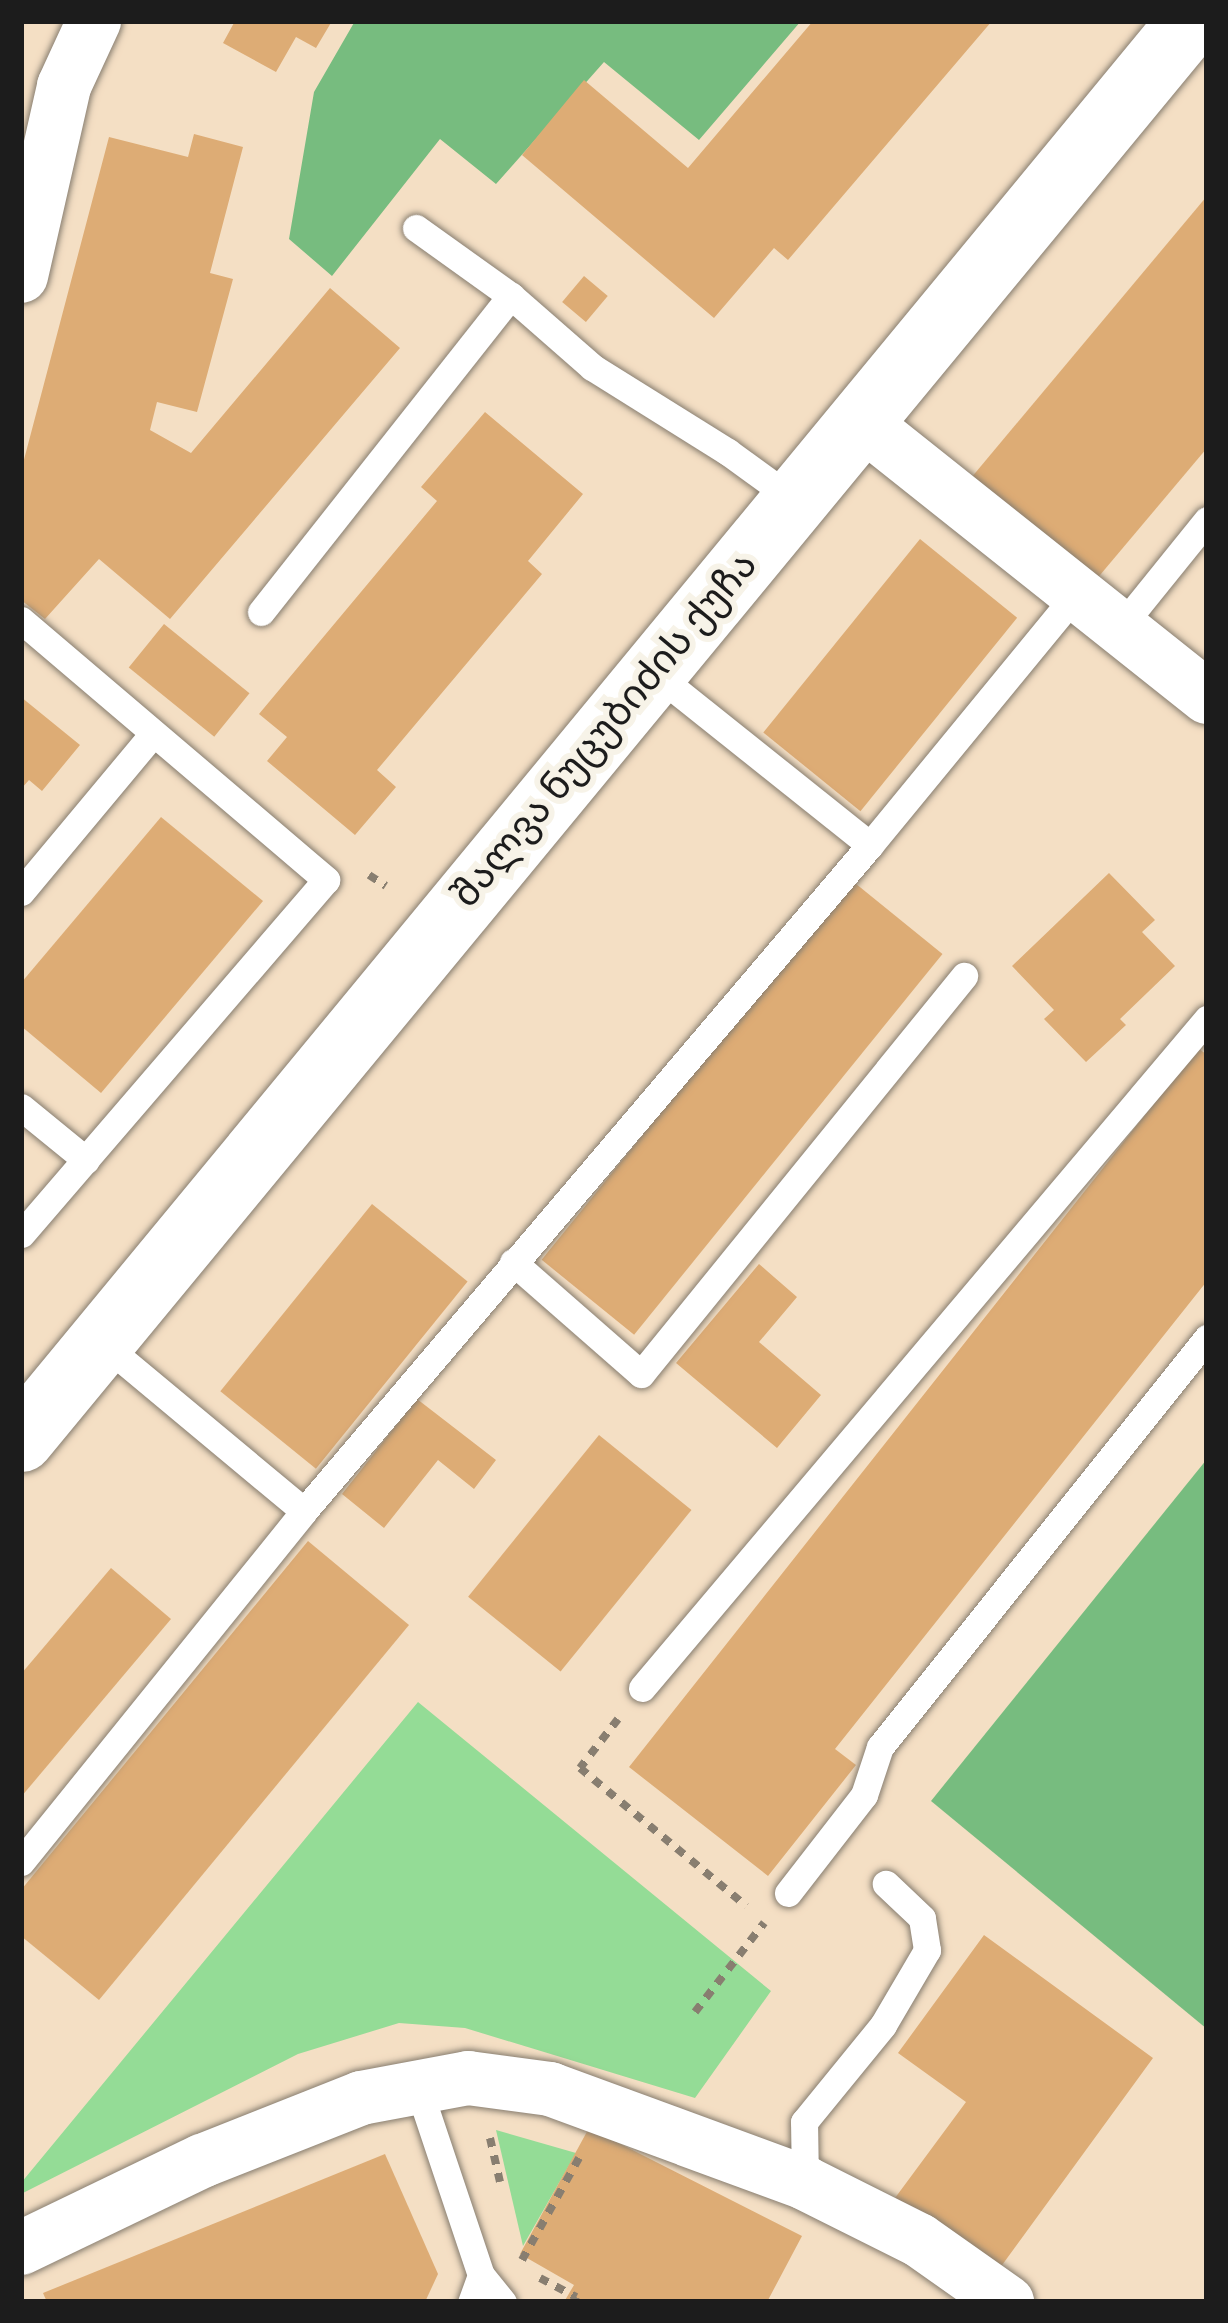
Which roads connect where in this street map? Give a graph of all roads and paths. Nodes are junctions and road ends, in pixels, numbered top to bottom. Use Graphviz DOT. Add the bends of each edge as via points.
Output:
graph roads {
  1 [pos="94,21"];
  2 [pos="1191,21"];
  3 [pos="416,228"];
  4 [pos="21,276"];
  5 [pos="511,296"];
  6 [pos="859,420"];
  7 [pos="794,500"];
  8 [pos="1207,520"];
  9 [pos="1075,595"];
  10 [pos="261,612"];
  11 [pos="21,620"];
  12 [pos="1119,628"];
  13 [pos="652,671"];
  14 [pos="1203,687"];
  15 [pos="152,735"];
  16 [pos="870,845"];
  17 [pos="21,892"];
  18 [pos="964,976"];
  19 [pos="1207,1019"];
  20 [pos="21,1107"];
  21 [pos="86,1160"];
  22 [pos="21,1234"];
  23 [pos="513,1262"];
  24 [pos="1207,1338"];
  25 [pos="101,1342"];
  26 [pos="21,1439"];
  27 [pos="304,1511"];
  28 [pos="642,1688"];
  29 [pos="21,1862"];
  30 [pos="886,1884"];
  31 [pos="788,1893"];
  32 [pos="764,1922"];
  33 [pos="695,2012"];
  34 [pos="477,2079"];
  35 [pos="418,2087"];
  36 [pos="587,2143"];
  37 [pos="805,2183"];
  38 [pos="505,2203"];
  39 [pos="514,2245"];
  40 [pos="21,2248"];
  41 [pos="519,2266"];
  42 [pos="481,2275"];
  43 [pos="471,2302"];
  44 [pos="503,2302"];
  45 [pos="574,2302"];
  46 [pos="1007,2302"];
  1 -- 4 [label="street" via="64,86"];
  2 -- 6 [label="main road, შალვა ნუცუბიძის ქუჩა"];
  3 -- 5 [label="lane"];
  5 -- 7 [label="lane" via="592,367"];
  5 -- 10 [label="lane"];
  6 -- 7 [label="main road, შალვა ნუცუბიძის ქუჩა"];
  6 -- 9 [label="street"];
  7 -- 13 [label="main road, შალვა ნუცუბიძის ქუჩა"];
  8 -- 12 [label="lane"];
  9 -- 12 [label="street"];
  9 -- 16 [label="lane"];
  11 -- 15 [label="lane"];
  12 -- 14 [label="street"];
  13 -- 16 [label="lane"];
  13 -- 25 [label="main road, შალვა ნუცუბიძის ქუჩა"];
  15 -- 17 [label="lane"];
  15 -- 21 [label="lane" via="326,880"];
  16 -- 23 [label="lane"];
  18 -- 23 [label="lane" via="640,1374"];
  19 -- 28 [label="lane"];
  20 -- 21 [label="lane"];
  21 -- 22 [label="lane"];
  23 -- 27 [label="lane"];
  24 -- 31 [label="lane" via="880,1747 864,1795"];
  25 -- 26 [label="main road, შალვა ნუცუბიძის ქუჩა"];
  25 -- 27 [label="lane"];
  27 -- 29 [label="lane"];
  28 -- 32 [label="path" via="580,1768"];
  30 -- 37 [label="lane" via="922,1918 927,1950 883,2024 804,2122"];
  31 -- 32 [label="path"];
  32 -- 33 [label="path"];
  34 -- 35 [label="street"];
  34 -- 37 [label="street" via="550,2089"];
  34 -- 38 [label="path"];
  35 -- 40 [label="street" via="361,2098 202,2162"];
  35 -- 42 [label="lane"];
  36 -- 41 [label="path"];
  37 -- 46 [label="street" via="919,2240"];
  39 -- 41 [label="path"];
  41 -- 45 [label="path"];
  42 -- 43 [label="lane"];
  42 -- 44 [label="lane"];
}
